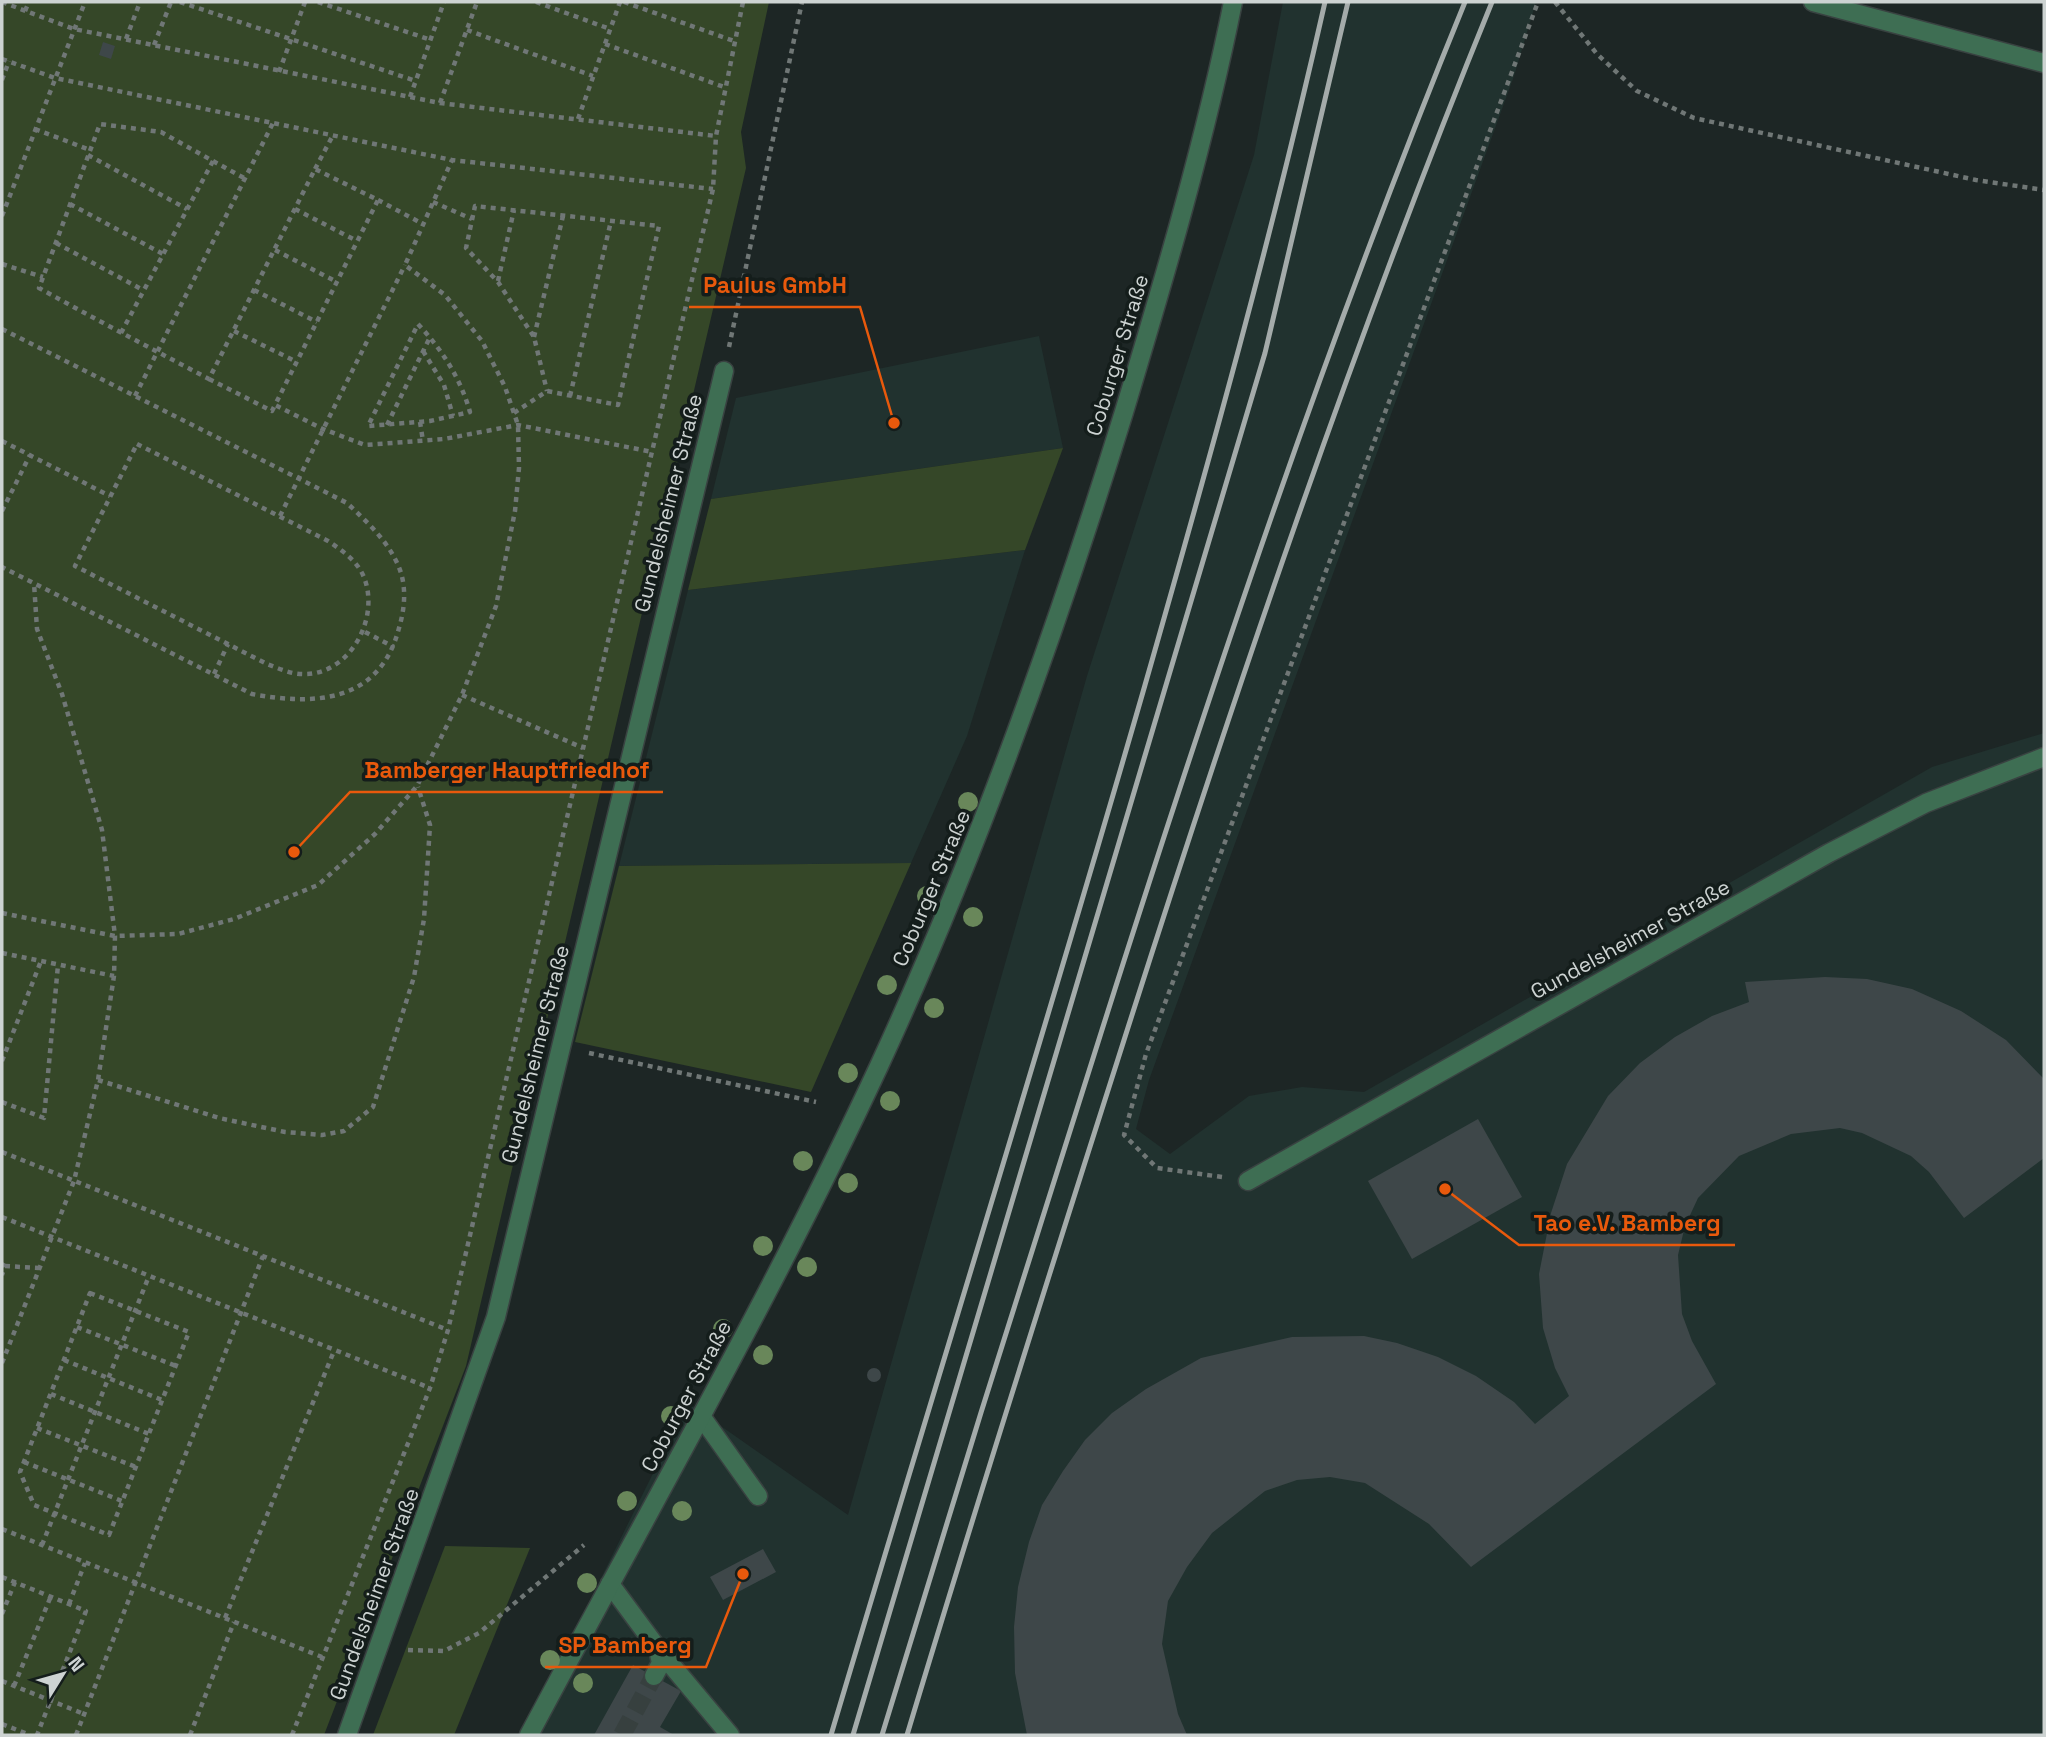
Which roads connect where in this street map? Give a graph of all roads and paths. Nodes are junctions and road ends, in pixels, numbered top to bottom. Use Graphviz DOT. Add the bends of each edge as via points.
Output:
graph roads {
  1 [pos="2,2"];
  2 [pos="29,2"];
  3 [pos="85,2"];
  4 [pos="140,2"];
  5 [pos="171,2"];
  6 [pos="180,2"];
  7 [pos="305,2"];
  8 [pos="318,2"];
  9 [pos="444,2"];
  10 [pos="477,2"];
  11 [pos="536,2"];
  12 [pos="622,2"];
  13 [pos="743,2"];
  14 [pos="802,2"];
  15 [pos="1233,2"];
  16 [pos="1538,2"];
  17 [pos="1555,2"];
  18 [pos="1813,2"];
  19 [pos="25,11"];
  20 [pos="74,29"];
  21 [pos="610,29"];
  22 [pos="467,30"];
  23 [pos="125,39"];
  24 [pos="291,39"];
  25 [pos="431,40"];
  26 [pos="734,41"];
  27 [pos="605,44"];
  28 [pos="154,45"];
  29 [pos="2,59"];
  30 [pos="9,61"];
  31 [pos="2044,63"];
  32 [pos="279,72"];
  33 [pos="593,76"];
  34 [pos="55,78"];
  35 [pos="2,80"];
  36 [pos="416,81"];
  37 [pos="724,87"];
  38 [pos="410,97"];
  39 [pos="440,103"];
  40 [pos="578,119"];
  41 [pos="273,123"];
  42 [pos="35,129"];
  43 [pos="716,136"];
  44 [pos="332,137"];
  45 [pos="89,152"];
  46 [pos="452,160"];
  47 [pos="213,161"];
  48 [pos="315,169"];
  49 [pos="244,177"];
  50 [pos="713,189"];
  51 [pos="2044,190"];
  52 [pos="378,200"];
  53 [pos="433,202"];
  54 [pos="70,204"];
  55 [pos="187,209"];
  56 [pos="295,209"];
  57 [pos="514,210"];
  58 [pos="2,216"];
  59 [pos="562,216"];
  60 [pos="472,219"];
  61 [pos="611,221"];
  62 [pos="423,224"];
  63 [pos="357,241"];
  64 [pos="56,243"];
  65 [pos="275,250"];
  66 [pos="163,254"];
  67 [pos="2,264"];
  68 [pos="405,265"];
  69 [pos="43,278"];
  70 [pos="337,282"];
  71 [pos="498,282"];
  72 [pos="143,290"];
  73 [pos="254,290"];
  74 [pos="317,322"];
  75 [pos="2,329"];
  76 [pos="234,331"];
  77 [pos="121,332"];
  78 [pos="430,337"];
  79 [pos="534,337"];
  80 [pos="423,351"];
  81 [pos="157,352"];
  82 [pos="297,362"];
  83 [pos="724,371"];
  84 [pos="209,379"];
  85 [pos="547,391"];
  86 [pos="135,396"];
  87 [pos="570,396"];
  88 [pos="275,405"];
  89 [pos="514,414"];
  90 [pos="453,416"];
  91 [pos="420,422"];
  92 [pos="387,425"];
  93 [pos="518,425"];
  94 [pos="323,429"];
  95 [pos="2,441"];
  96 [pos="423,441"];
  97 [pos="652,452"];
  98 [pos="30,455"];
  99 [pos="299,478"];
  100 [pos="110,496"];
  101 [pos="2,511"];
  102 [pos="280,516"];
  103 [pos="2,567"];
  104 [pos="34,583"];
  105 [pos="365,632"];
  106 [pos="228,644"];
  107 [pos="394,648"];
  108 [pos="214,674"];
  109 [pos="462,695"];
  110 [pos="583,748"];
  111 [pos="2044,757"];
  112 [pos="418,786"];
  113 [pos="2,913"];
  114 [pos="115,936"];
  115 [pos="2,953"];
  116 [pos="41,961"];
  117 [pos="58,965"];
  118 [pos="114,976"];
  119 [pos="560,1047"];
  120 [pos="2,1061"];
  121 [pos="97,1080"];
  122 [pos="2,1102"];
  123 [pos="817,1102"];
  124 [pos="2,1152"];
  125 [pos="74,1181"];
  126 [pos="1248,1181"];
  127 [pos="2,1217"];
  128 [pos="52,1237"];
  129 [pos="263,1256"];
  130 [pos="4,1265"];
  131 [pos="39,1268"];
  132 [pos="2,1275"];
  133 [pos="149,1276"];
  134 [pos="135,1310"];
  135 [pos="241,1313"];
  136 [pos="77,1327"];
  137 [pos="448,1330"];
  138 [pos="121,1345"];
  139 [pos="334,1350"];
  140 [pos="64,1360"];
  141 [pos="2,1363"];
  142 [pos="176,1366"];
  143 [pos="108,1378"];
  144 [pos="430,1388"];
  145 [pos="51,1394"];
  146 [pos="162,1400"];
  147 [pos="95,1412"];
  148 [pos="701,1416"];
  149 [pos="37,1428"];
  150 [pos="149,1433"];
  151 [pos="82,1446"];
  152 [pos="24,1462"];
  153 [pos="136,1467"];
  154 [pos="68,1479"];
  155 [pos="758,1496"];
  156 [pos="122,1501"];
  157 [pos="54,1513"];
  158 [pos="2,1529"];
  159 [pos="42,1545"];
  160 [pos="584,1545"];
  161 [pos="85,1563"];
  162 [pos="2,1577"];
  163 [pos="15,1582"];
  164 [pos="135,1583"];
  165 [pos="610,1584"];
  166 [pos="51,1596"];
  167 [pos="69,1604"];
  168 [pos="2,1614"];
  169 [pos="225,1618"];
  170 [pos="234,1622"];
  171 [pos="657,1649"];
  172 [pos="379,1650"];
  173 [pos="322,1657"];
  174 [pos="654,1676"];
  175 [pos="2,1681"];
  176 [pos="14,1686"];
  177 [pos="50,1701"];
  178 [pos="84,1714"];
  179 [pos="2,1724"];
  180 [pos="30,1735"];
  181 [pos="37,1735"];
  182 [pos="76,1735"];
  183 [pos="190,1735"];
  184 [pos="292,1735"];
  185 [pos="347,1735"];
  186 [pos="529,1735"];
  187 [pos="730,1735"];
  1 -- 19 [label="path"];
  2 -- 19 [label="path"];
  3 -- 20 [label="path"];
  4 -- 23 [label="path"];
  5 -- 28 [label="path"];
  6 -- 24 [label="path"];
  7 -- 24 [label="path"];
  8 -- 25 [label="path"];
  9 -- 25 [label="path"];
  10 -- 22 [label="path"];
  11 -- 21 [label="path"];
  12 -- 21 [label="path"];
  12 -- 26 [label="path"];
  13 -- 26 [label="path"];
  14 -- 83 [label="path"];
  15 -- 148 [label="street, Coburger Straße" via="1176,242 1045,660 990,809 880,1063 799,1232"];
  16 -- 126 [label="path" via="1146,1054 1124,1135 1157,1168"];
  17 -- 51 [label="path" via="1597,54 1637,91 1694,118 1976,180"];
  18 -- 31 [label="street"];
  19 -- 20 [label="path"];
  20 -- 23 [label="path"];
  20 -- 34 [label="path"];
  21 -- 27 [label="path"];
  22 -- 33 [label="path"];
  22 -- 39 [label="path"];
  23 -- 28 [label="path"];
  24 -- 32 [label="path"];
  24 -- 36 [label="path"];
  25 -- 36 [label="path"];
  26 -- 37 [label="path"];
  27 -- 33 [label="path"];
  27 -- 37 [label="path"];
  28 -- 32 [label="path"];
  29 -- 30 [label="path"];
  30 -- 34 [label="path"];
  30 -- 35 [label="path"];
  32 -- 38 [label="path"];
  33 -- 40 [label="path"];
  34 -- 41 [label="path"];
  34 -- 42 [label="path"];
  36 -- 38 [label="path"];
  37 -- 43 [label="path"];
  38 -- 39 [label="path"];
  39 -- 40 [label="path"];
  40 -- 43 [label="path"];
  41 -- 44 [label="path"];
  41 -- 49 [label="path"];
  42 -- 45 [label="path"];
  42 -- 58 [label="path"];
  43 -- 50 [label="path"];
  44 -- 46 [label="path"];
  44 -- 48 [label="path"];
  45 -- 47 [label="path" via="100,124 161,132"];
  45 -- 54 [label="path"];
  45 -- 55 [label="path"];
  46 -- 50 [label="path"];
  46 -- 53 [label="path"];
  47 -- 49 [label="path"];
  47 -- 55 [label="path"];
  48 -- 52 [label="path"];
  48 -- 56 [label="path"];
  49 -- 81 [label="path"];
  50 -- 97 [label="path"];
  52 -- 62 [label="path"];
  52 -- 63 [label="path"];
  53 -- 60 [label="path"];
  53 -- 62 [label="path"];
  54 -- 64 [label="path"];
  54 -- 66 [label="path"];
  55 -- 66 [label="path"];
  56 -- 63 [label="path"];
  56 -- 65 [label="path"];
  57 -- 59 [label="path"];
  57 -- 60 [label="path" via="475,206"];
  57 -- 71 [label="path"];
  59 -- 61 [label="path"];
  59 -- 79 [label="path"];
  60 -- 71 [label="path" via="466,247"];
  61 -- 87 [label="path"];
  61 -- 87 [label="path" via="659,226 624,380 618,405"];
  62 -- 68 [label="path"];
  63 -- 70 [label="path"];
  64 -- 69 [label="path"];
  64 -- 72 [label="path"];
  65 -- 70 [label="path"];
  65 -- 73 [label="path"];
  66 -- 72 [label="path"];
  67 -- 69 [label="path"];
  68 -- 89 [label="path" via="445,295 482,341"];
  68 -- 94 [label="path"];
  69 -- 77 [label="path" via="39,288"];
  70 -- 74 [label="path"];
  71 -- 79 [label="path"];
  72 -- 77 [label="path"];
  73 -- 74 [label="path"];
  73 -- 76 [label="path"];
  74 -- 82 [label="path"];
  75 -- 86 [label="path"];
  76 -- 82 [label="path"];
  76 -- 84 [label="path"];
  77 -- 81 [label="path"];
  78 -- 80 [label="path"];
  78 -- 90 [label="path" via="452,367 470,411"];
  78 -- 92 [label="path" via="418,324 368,426"];
  79 -- 85 [label="path"];
  80 -- 90 [label="path" via="444,385"];
  80 -- 92 [label="path"];
  81 -- 84 [label="path"];
  81 -- 86 [label="path"];
  82 -- 88 [label="path"];
  83 -- 119 [label="street, Gundelsheimer Straße"];
  84 -- 88 [label="path" via="272,411"];
  85 -- 87 [label="path"];
  85 -- 89 [label="path"];
  86 -- 99 [label="path"];
  88 -- 94 [label="path"];
  89 -- 93 [label="path"];
  90 -- 91 [label="path"];
  91 -- 92 [label="path"];
  91 -- 96 [label="path"];
  93 -- 96 [label="path"];
  93 -- 97 [label="path"];
  93 -- 109 [label="path" via="515,512 496,606"];
  94 -- 96 [label="path" via="365,444"];
  94 -- 99 [label="path"];
  95 -- 98 [label="path"];
  97 -- 110 [label="path"];
  98 -- 100 [label="path"];
  98 -- 101 [label="path"];
  99 -- 102 [label="path"];
  99 -- 107 [label="path" via="347,503 378,532 399,566 405,606"];
  100 -- 102 [label="path" via="137,443"];
  100 -- 106 [label="path" via="75,566"];
  102 -- 105 [label="path" via="350,556 365,578 370,604"];
  103 -- 104 [label="path"];
  104 -- 108 [label="path"];
  104 -- 114 [label="path" via="37,629 75,733 102,830"];
  105 -- 106 [label="path" via="349,654 324,670 295,674"];
  105 -- 107 [label="path"];
  106 -- 108 [label="path"];
  107 -- 108 [label="path" via="376,672 350,691 318,701 252,694"];
  109 -- 110 [label="path"];
  109 -- 112 [label="path"];
  110 -- 137 [label="path"];
  111 -- 126 [label="street, Gundelsheimer Straße" via="1926,803 1829,853"];
  112 -- 114 [label="path" via="375,834 318,884 234,919 178,934"];
  112 -- 121 [label="path" via="430,825 424,919 414,977 373,1107 344,1131 322,1135 285,1132 219,1118"];
  113 -- 114 [label="path"];
  114 -- 118 [label="path"];
  115 -- 116 [label="path"];
  116 -- 117 [label="path"];
  116 -- 120 [label="path"];
  117 -- 118 [label="path"];
  117 -- 122 [label="path" via="44,1118"];
  118 -- 121 [label="path"];
  119 -- 123 [label="path"];
  119 -- 172 [label="street, Gundelsheimer Straße" via="496,1317"];
  121 -- 125 [label="path"];
  124 -- 125 [label="path"];
  125 -- 128 [label="path"];
  125 -- 129 [label="path"];
  127 -- 128 [label="path"];
  128 -- 131 [label="path"];
  128 -- 133 [label="path"];
  129 -- 135 [label="path"];
  129 -- 137 [label="path"];
  130 -- 131 [label="path"];
  130 -- 132 [label="path"];
  131 -- 141 [label="path"];
  133 -- 134 [label="path"];
  133 -- 135 [label="path"];
  134 -- 136 [label="path" via="90,1293"];
  134 -- 138 [label="path"];
  134 -- 142 [label="path" via="190,1332"];
  135 -- 139 [label="path"];
  135 -- 164 [label="path"];
  136 -- 138 [label="path"];
  136 -- 140 [label="path"];
  137 -- 144 [label="path"];
  138 -- 142 [label="path"];
  138 -- 143 [label="path"];
  139 -- 144 [label="path"];
  139 -- 169 [label="path"];
  140 -- 143 [label="path"];
  140 -- 145 [label="path"];
  142 -- 146 [label="path"];
  143 -- 146 [label="path"];
  143 -- 147 [label="path"];
  144 -- 173 [label="path"];
  145 -- 147 [label="path"];
  145 -- 149 [label="path"];
  146 -- 150 [label="path"];
  147 -- 150 [label="path"];
  147 -- 151 [label="path"];
  148 -- 155 [label="street"];
  148 -- 165 [label="street, Coburger Straße"];
  149 -- 151 [label="path"];
  149 -- 152 [label="path"];
  150 -- 153 [label="path"];
  151 -- 153 [label="path"];
  151 -- 154 [label="path"];
  152 -- 154 [label="path"];
  152 -- 157 [label="path" via="20,1472 34,1505"];
  153 -- 156 [label="path"];
  154 -- 156 [label="path"];
  154 -- 157 [label="path"];
  156 -- 157 [label="path" via="109,1535"];
  157 -- 159 [label="path"];
  158 -- 159 [label="path"];
  159 -- 161 [label="path"];
  160 -- 172 [label="path" via="479,1633 444,1651"];
  161 -- 164 [label="path"];
  161 -- 167 [label="path"];
  162 -- 163 [label="path"];
  163 -- 166 [label="path"];
  163 -- 168 [label="path"];
  164 -- 169 [label="path"];
  164 -- 178 [label="path"];
  165 -- 171 [label="street"];
  165 -- 186 [label="street, Coburger Straße"];
  166 -- 167 [label="path"];
  166 -- 176 [label="path"];
  167 -- 177 [label="path" via="86,1611"];
  169 -- 170 [label="path"];
  170 -- 173 [label="path"];
  170 -- 183 [label="path"];
  171 -- 174 [label="street" via="661,1663"];
  171 -- 187 [label="street"];
  172 -- 185 [label="street, Gundelsheimer Straße"];
  173 -- 184 [label="path"];
  175 -- 176 [label="path"];
  176 -- 177 [label="path"];
  177 -- 178 [label="path"];
  177 -- 181 [label="path"];
  178 -- 182 [label="path"];
  179 -- 180 [label="path"];
}
